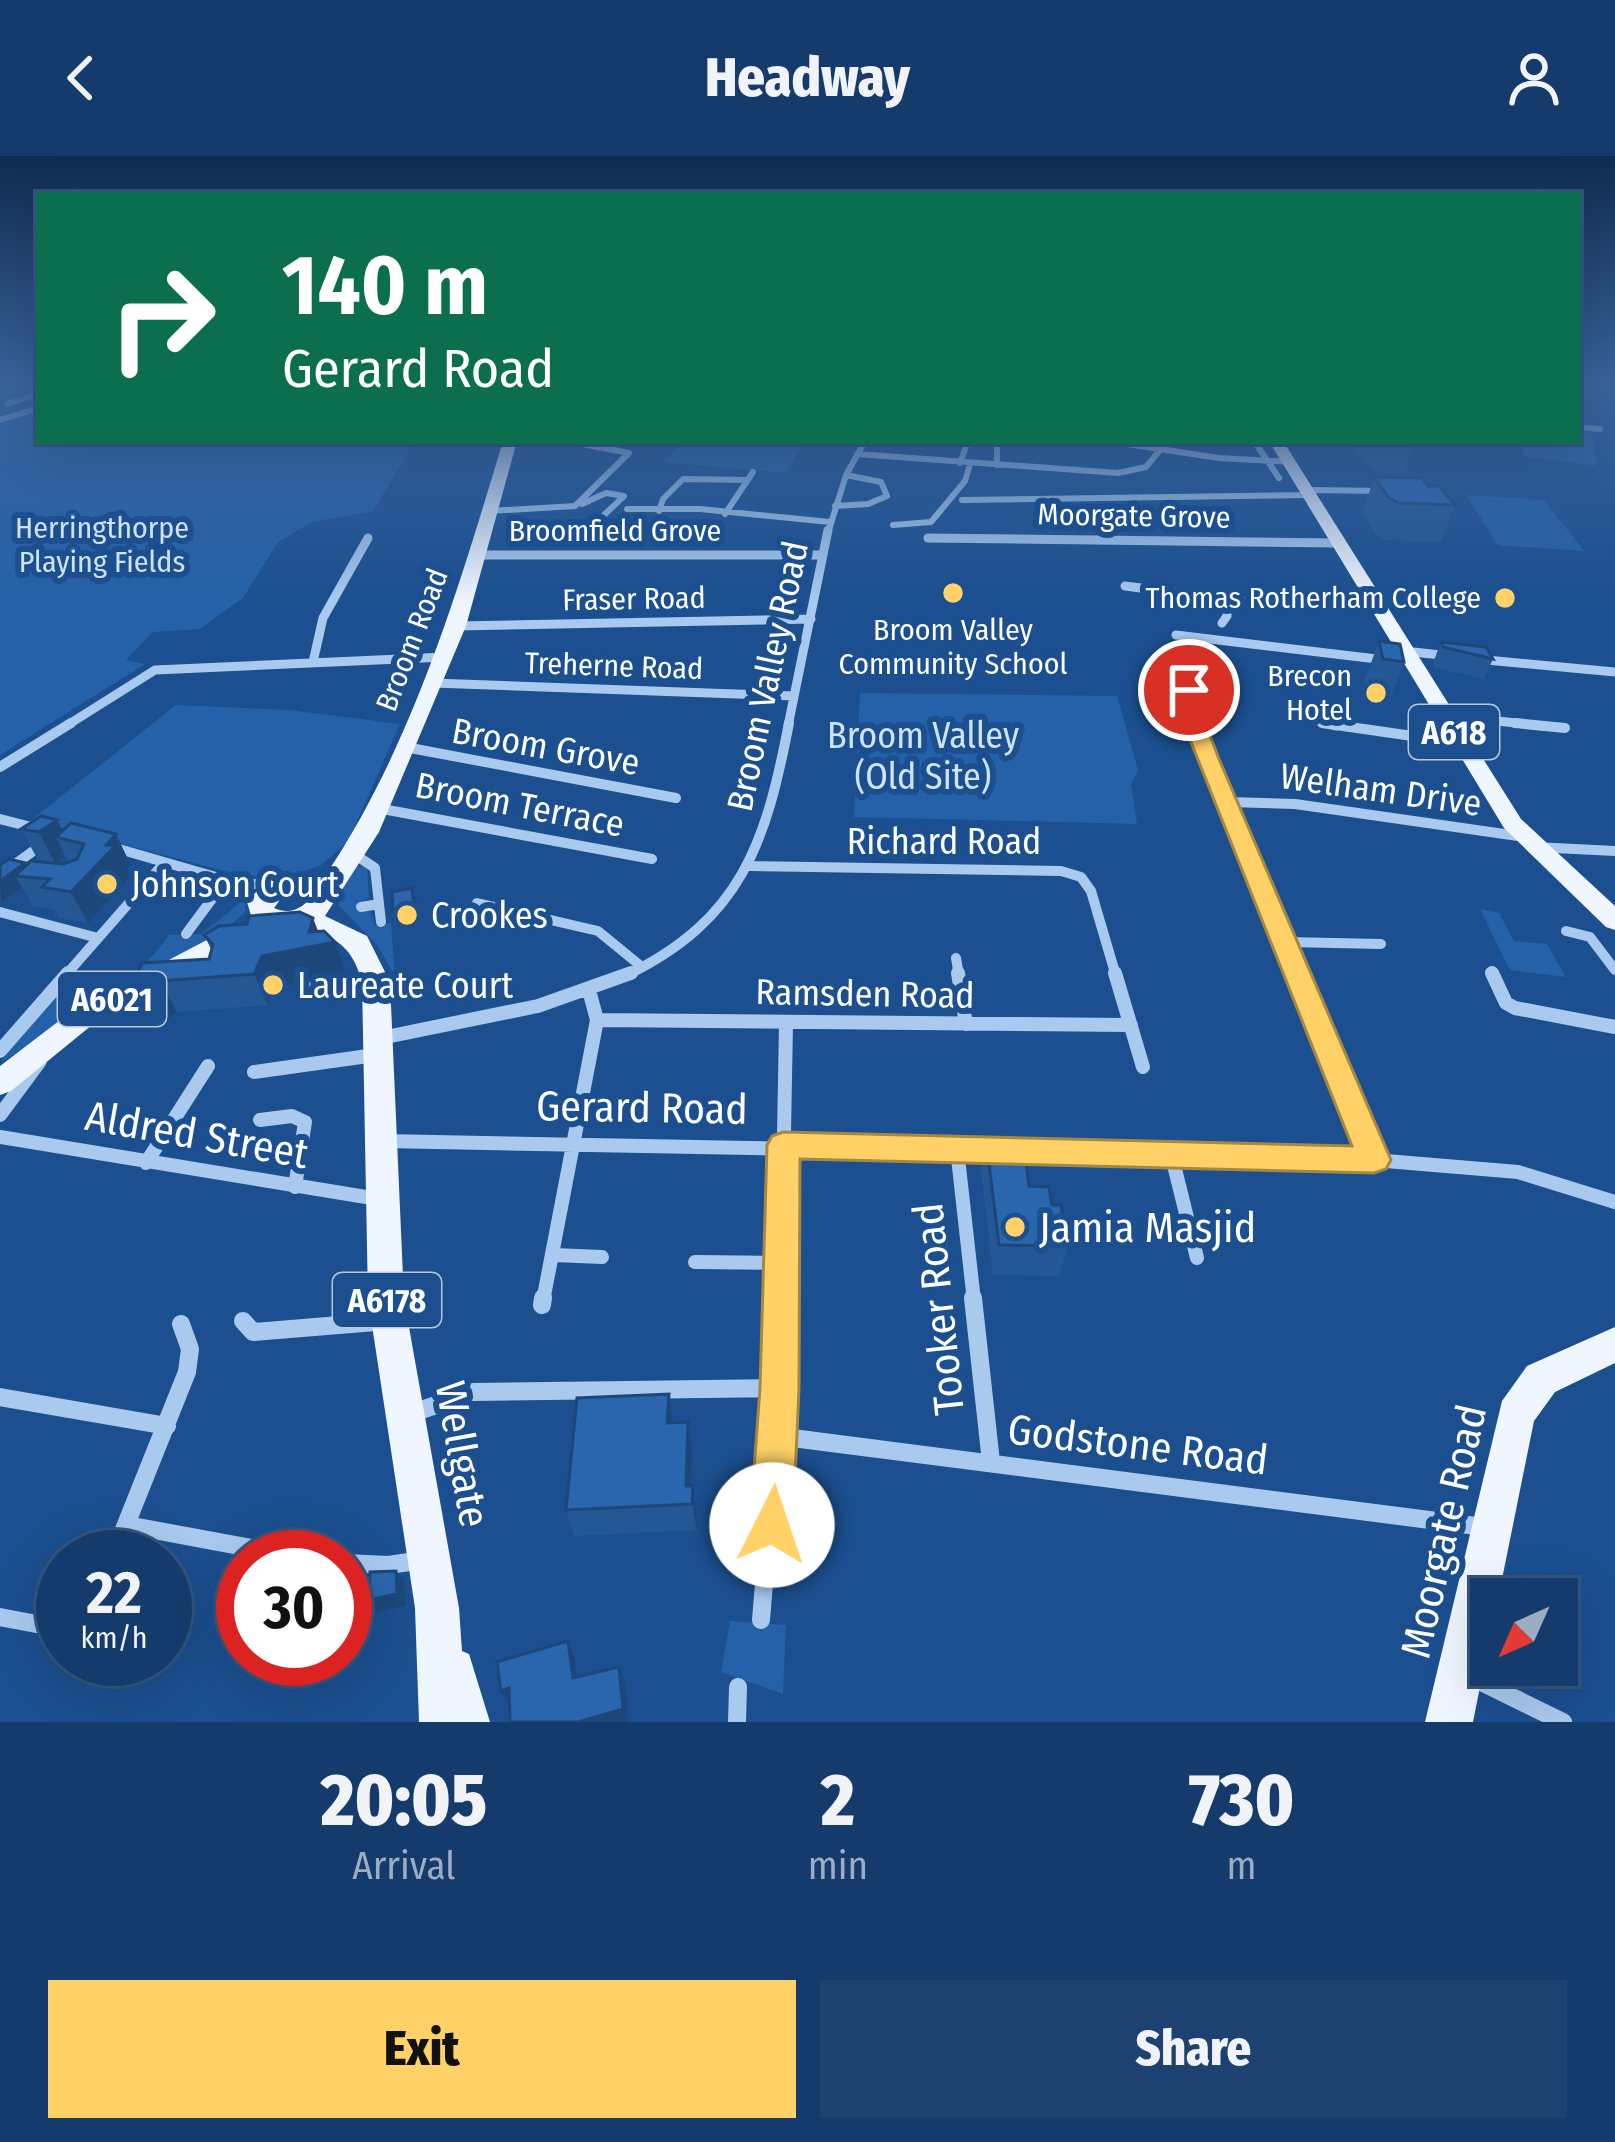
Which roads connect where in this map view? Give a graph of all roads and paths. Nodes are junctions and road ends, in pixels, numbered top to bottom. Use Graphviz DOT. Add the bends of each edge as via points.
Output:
graph roads {
  1 [pos="505,456"];
  2 [pos="626,456"];
  3 [pos="856,456"];
  4 [pos="882,456"];
  5 [pos="966,456"];
  6 [pos="997,456"];
  7 [pos="1155,456"];
  8 [pos="1214,456"];
  9 [pos="1266,456"];
  10 [pos="1287,456"];
  11 [pos="1270,461"];
  12 [pos="1292,462"];
  13 [pos="965,463"];
  14 [pos="997,465"];
  15 [pos="846,475"];
  16 [pos="1279,478"];
  17 [pos="1311,493"];
  18 [pos="1396,495"];
  19 [pos="962,500"];
  20 [pos="575,506"];
  21 [pos="835,506"];
  22 [pos="627,508"];
  23 [pos="489,511"];
  24 [pos="658,511"];
  25 [pos="725,514"];
  26 [pos="604,515"];
  27 [pos="830,522"];
  28 [pos="893,525"];
  29 [pos="368,538"];
  30 [pos="928,538"];
  31 [pos="1338,543"];
  32 [pos="479,555"];
  33 [pos="823,555"];
  34 [pos="1125,586"];
  35 [pos="1226,598"];
  36 [pos="1375,601"];
  37 [pos="811,619"];
  38 [pos="1222,623"];
  39 [pos="457,626"];
  40 [pos="1176,635"];
  41 [pos="1407,656"];
  42 [pos="445,657"];
  43 [pos="313,662"];
  44 [pos="1615,672"];
  45 [pos="433,683"];
  46 [pos="1192,684"];
  47 [pos="794,696"];
  48 [pos="1320,706"];
  49 [pos="1443,715"];
  50 [pos="1565,728"];
  51 [pos="1461,742"];
  52 [pos="405,747"];
  53 [pos="0,766"];
  54 [pos="676,798"];
  55 [pos="1228,802"];
  56 [pos="377,808"];
  57 [pos="0,819"];
  58 [pos="88,841"];
  59 [pos="1530,842"];
  60 [pos="1615,851"];
  61 [pos="0,860"];
  62 [pos="348,860"];
  63 [pos="652,860"];
  64 [pos="164,863"];
  65 [pos="16,864"];
  66 [pos="750,866"];
  67 [pos="33,868"];
  68 [pos="0,875"];
  69 [pos="293,881"];
  70 [pos="328,896"];
  71 [pos="260,903"];
  72 [pos="477,903"];
  73 [pos="379,904"];
  74 [pos="0,912"];
  75 [pos="351,918"];
  76 [pos="1615,921"];
  77 [pos="381,922"];
  78 [pos="1566,931"];
  79 [pos="186,934"];
  80 [pos="98,938"];
  81 [pos="1287,942"];
  82 [pos="1382,944"];
  83 [pos="956,958"];
  84 [pos="643,967"];
  85 [pos="1615,970"];
  86 [pos="1492,973"];
  87 [pos="376,982"];
  88 [pos="302,990"];
  89 [pos="589,990"];
  90 [pos="597,1020"];
  91 [pos="786,1022"];
  92 [pos="967,1024"];
  93 [pos="1131,1025"];
  94 [pos="1615,1027"];
  95 [pos="58,1035"];
  96 [pos="3,1043"];
  97 [pos="381,1047"];
  98 [pos="208,1066"];
  99 [pos="1144,1067"];
  100 [pos="254,1072"];
  101 [pos="0,1083"];
  102 [pos="0,1115"];
  103 [pos="260,1120"];
  104 [pos="0,1138"];
  105 [pos="383,1141"];
  106 [pos="573,1142"];
  107 [pos="783,1145"];
  108 [pos="957,1149"];
  109 [pos="1172,1153"];
  110 [pos="1374,1160"];
  111 [pos="146,1163"];
  112 [pos="295,1187"];
  113 [pos="383,1200"];
  114 [pos="1615,1202"];
  115 [pos="554,1255"];
  116 [pos="602,1257"];
  117 [pos="1197,1258"];
  118 [pos="695,1262"];
  119 [pos="782,1263"];
  120 [pos="542,1305"];
  121 [pos="243,1321"];
  122 [pos="389,1321"];
  123 [pos="181,1324"];
  124 [pos="1615,1344"];
  125 [pos="780,1388"];
  126 [pos="0,1397"];
  127 [pos="406,1416"];
  128 [pos="167,1426"];
  129 [pos="777,1436"];
  130 [pos="992,1462"];
  131 [pos="127,1525"];
  132 [pos="1490,1528"];
  133 [pos="125,1530"];
  134 [pos="216,1542"];
  135 [pos="430,1559"];
  136 [pos="372,1564"];
  137 [pos="437,1608"];
  138 [pos="0,1617"];
  139 [pos="760,1620"];
  140 [pos="36,1624"];
  141 [pos="1458,1670"];
  142 [pos="738,1687"];
  143 [pos="443,1722"];
  144 [pos="466,1722"];
  145 [pos="737,1722"];
  146 [pos="1449,1722"];
  147 [pos="1561,1722"];
  1 -- 23 [label="main road, Broom Road / A6021"];
  2 -- 20 [label="street"];
  3 -- 15 [label="street, Broom Valley Road"];
  4 -- 13 [label="street"];
  5 -- 13 [label="street"];
  6 -- 14 [label="street"];
  7 -- 14 [label="street" via="1125,472"];
  8 -- 11 [label="street"];
  9 -- 11 [label="street"];
  10 -- 12 [label="main road, A618"];
  11 -- 12 [label="street"];
  11 -- 16 [label="street"];
  12 -- 17 [label="main road, A618"];
  13 -- 14 [label="street"];
  13 -- 28 [label="street" via="965,481 931,522"];
  15 -- 21 [label="street, Broom Valley Road"];
  15 -- 21 [label="street, Broom Valley Road" via="881,482 887,496"];
  17 -- 18 [label="street"];
  17 -- 19 [label="street"];
  17 -- 31 [label="main road, A618"];
  20 -- 23 [label="street"];
  20 -- 26 [label="street" via="606,493 624,496"];
  21 -- 27 [label="street, Broom Valley Road"];
  22 -- 24 [label="street"];
  23 -- 32 [label="main road, Broom Road / A6021"];
  24 -- 25 [label="street"];
  24 -- 25 [label="street" via="678,478 750,476"];
  25 -- 27 [label="street"];
  27 -- 33 [label="street, Broom Valley Road"];
  29 -- 43 [label="street" via="311,646"];
  30 -- 31 [label="street, Moorgate Grove"];
  31 -- 36 [label="main road, A618"];
  32 -- 33 [label="street, Broomfield Grove"];
  32 -- 39 [label="main road, Broom Road / A6021"];
  33 -- 37 [label="street, Broom Valley Road"];
  34 -- 35 [label="street"];
  35 -- 36 [label="street"];
  35 -- 38 [label="street"];
  36 -- 41 [label="main road, A618"];
  37 -- 39 [label="street, Fraser Road"];
  37 -- 47 [label="street, Broom Valley Road"];
  39 -- 42 [label="main road, Broom Road / A6021"];
  40 -- 41 [label="street"];
  41 -- 44 [label="street"];
  41 -- 49 [label="main road, A618"];
  42 -- 43 [label="street"];
  42 -- 45 [label="main road, Broom Road / A6021"];
  43 -- 53 [label="street" via="147,673"];
  45 -- 47 [label="street, Treherne Road"];
  45 -- 52 [label="main road, Broom Road / A6021"];
  46 -- 55 [label="street" via="1188,707"];
  47 -- 66 [label="street, Broom Valley Road" via="770,816"];
  48 -- 51 [label="street" via="1324,724"];
  49 -- 50 [label="street"];
  49 -- 51 [label="main road, A618"];
  51 -- 59 [label="main road, A618"];
  52 -- 54 [label="street, Broom Grove"];
  52 -- 56 [label="main road, Broom Road / A6021"];
  55 -- 59 [label="street, Welham Drive" via="1295,804"];
  55 -- 81 [label="street"];
  56 -- 62 [label="main road, Broom Road / A6021"];
  56 -- 63 [label="street, Broom Terrace"];
  57 -- 65 [label="street" via="57,834"];
  58 -- 64 [label="street"];
  59 -- 60 [label="street, Welham Drive"];
  59 -- 76 [label="main road, A618"];
  61 -- 65 [label="street"];
  62 -- 69 [label="main road, A6021"];
  62 -- 70 [label="main road, Broom Road / A6021"];
  62 -- 73 [label="street" via="375,868"];
  64 -- 71 [label="street"];
  64 -- 80 [label="street"];
  65 -- 67 [label="street"];
  65 -- 68 [label="street"];
  66 -- 84 [label="street, Broom Valley Road" via="707,923"];
  66 -- 93 [label="street, Richard Road" via="1081,877"];
  69 -- 70 [label="main road" via="320,883"];
  69 -- 71 [label="main road, A6021"];
  70 -- 71 [label="main road, A6021" via="315,913"];
  70 -- 75 [label="main road, Wellgate / A6178"];
  71 -- 75 [label="main road"];
  71 -- 79 [label="street"];
  71 -- 95 [label="main road, A6021" via="237,933"];
  72 -- 84 [label="street" via="598,931"];
  73 -- 75 [label="street"];
  73 -- 77 [label="street"];
  74 -- 80 [label="street"];
  75 -- 87 [label="main road, Wellgate / A6178"];
  78 -- 85 [label="street" via="1590,937"];
  80 -- 96 [label="street"];
  81 -- 82 [label="street"];
  81 -- 110 [label="street"];
  83 -- 92 [label="street"];
  84 -- 89 [label="street, Broom Valley Road"];
  86 -- 94 [label="street" via="1515,1008"];
  87 -- 88 [label="street"];
  87 -- 97 [label="main road, Wellgate / A6178"];
  89 -- 90 [label="street"];
  89 -- 97 [label="street, Broom Valley Road"];
  90 -- 91 [label="street, Ramsden Road"];
  90 -- 106 [label="street"];
  91 -- 92 [label="street, Ramsden Road"];
  91 -- 107 [label="street"];
  92 -- 93 [label="street, Ramsden Road"];
  93 -- 99 [label="street, Richard Road"];
  95 -- 101 [label="main road, A6021"];
  95 -- 102 [label="street"];
  97 -- 100 [label="street, Broom Valley Road"];
  97 -- 105 [label="main road, Wellgate / A6178"];
  98 -- 111 [label="street"];
  103 -- 112 [label="street" via="304,1122"];
  104 -- 111 [label="street, Aldred Street"];
  105 -- 106 [label="street, Gerard Road"];
  105 -- 113 [label="main road, Wellgate / A6178"];
  106 -- 107 [label="street, Gerard Road"];
  106 -- 115 [label="street"];
  107 -- 108 [label="street, Gerard Road"];
  107 -- 119 [label="street"];
  108 -- 109 [label="street, Gerard Road"];
  108 -- 130 [label="street, Tooker Road"];
  109 -- 110 [label="street, Gerard Road"];
  109 -- 117 [label="street"];
  110 -- 114 [label="street, Gerard Road" via="1517,1172"];
  111 -- 112 [label="street, Aldred Street"];
  112 -- 113 [label="street, Aldred Street"];
  113 -- 122 [label="main road, Wellgate / A6178"];
  115 -- 116 [label="street"];
  115 -- 120 [label="street"];
  118 -- 119 [label="street"];
  119 -- 125 [label="street"];
  121 -- 122 [label="street" via="254,1332 277,1333"];
  122 -- 127 [label="main road, Wellgate / A6178"];
  123 -- 128 [label="street" via="190,1349"];
  124 -- 132 [label="main road, Moorgate Road" via="1558,1369 1526,1394"];
  125 -- 127 [label="street" via="473,1392"];
  125 -- 129 [label="street"];
  126 -- 128 [label="street"];
  127 -- 135 [label="main road, Wellgate / A6178"];
  128 -- 131 [label="street"];
  129 -- 130 [label="street, Godstone Road"];
  129 -- 139 [label="street"];
  130 -- 132 [label="street, Godstone Road"];
  131 -- 133 [label="street"];
  131 -- 134 [label="street"];
  132 -- 141 [label="main road, Moorgate Road"];
  135 -- 136 [label="street"];
  135 -- 137 [label="main road, Wellgate / A6178"];
  137 -- 143 [label="main road, Wellgate / A6178"];
  137 -- 144 [label="main road, A6178"];
  138 -- 140 [label="street"];
  141 -- 146 [label="main road, Moorgate Road"];
  141 -- 147 [label="street"];
  142 -- 145 [label="street"];
}
